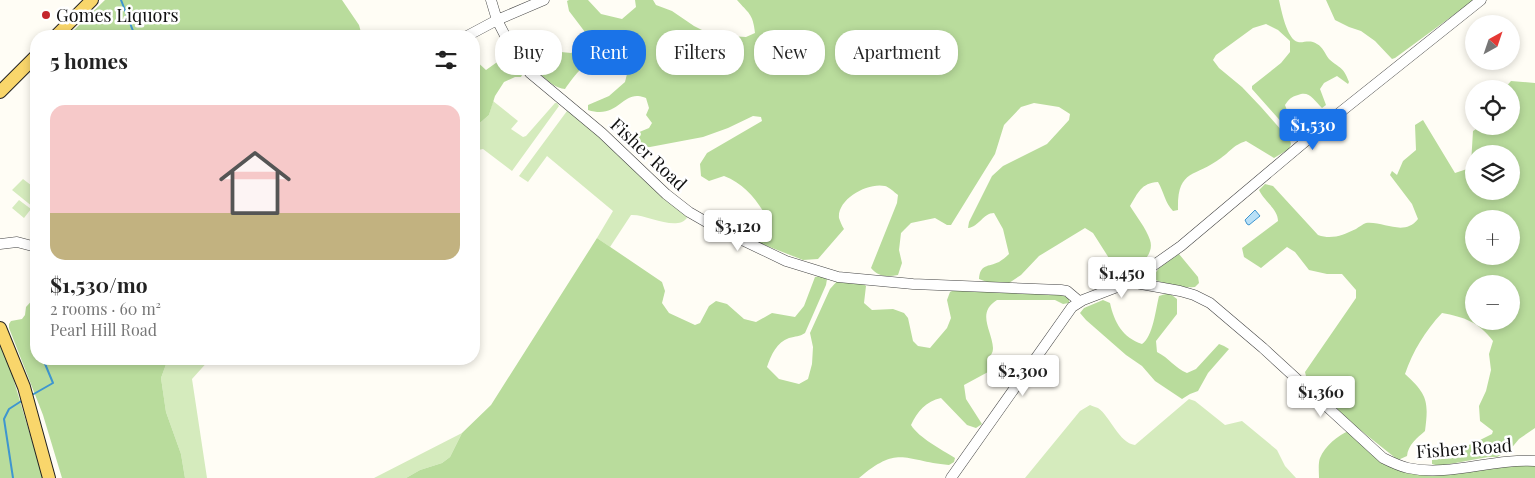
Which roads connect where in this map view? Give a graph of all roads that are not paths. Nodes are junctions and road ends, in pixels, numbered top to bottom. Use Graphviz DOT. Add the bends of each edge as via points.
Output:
graph roads {
  1 [pos="92,0"];
  2 [pos="491,0"];
  3 [pos="544,0"];
  4 [pos="1481,0"];
  5 [pos="497,20"];
  6 [pos="62,30"];
  7 [pos="478,30"];
  8 [pos="30,62"];
  9 [pos="0,92"];
  10 [pos="0,244"];
  11 [pos="30,245"];
  12 [pos="1130,282"];
  13 [pos="1080,302"];
  14 [pos="0,328"];
  15 [pos="1535,461"];
  16 [pos="49,478"];
  17 [pos="951,478"];
  1 -- 6 [label="main road"];
  2 -- 5 [label="street, Fisher Road"];
  3 -- 5 [label="street"];
  4 -- 12 [label="street" via="1338,114 1181,246"];
  5 -- 7 [label="street"];
  5 -- 13 [label="street, Fisher Road" via="514,53 530,73 602,133 660,189 689,212 764,251 838,277 913,284 1061,290"];
  8 -- 9 [label="main road"];
  10 -- 11 [label="street" via="17,242"];
  12 -- 13 [label="street"];
  12 -- 15 [label="street, Fisher Road" via="1180,291 1210,303 1389,461 1407,468 1435,470"];
  13 -- 17 [label="street" via="1067,313"];
  14 -- 16 [label="main road" via="29,402"];
}
